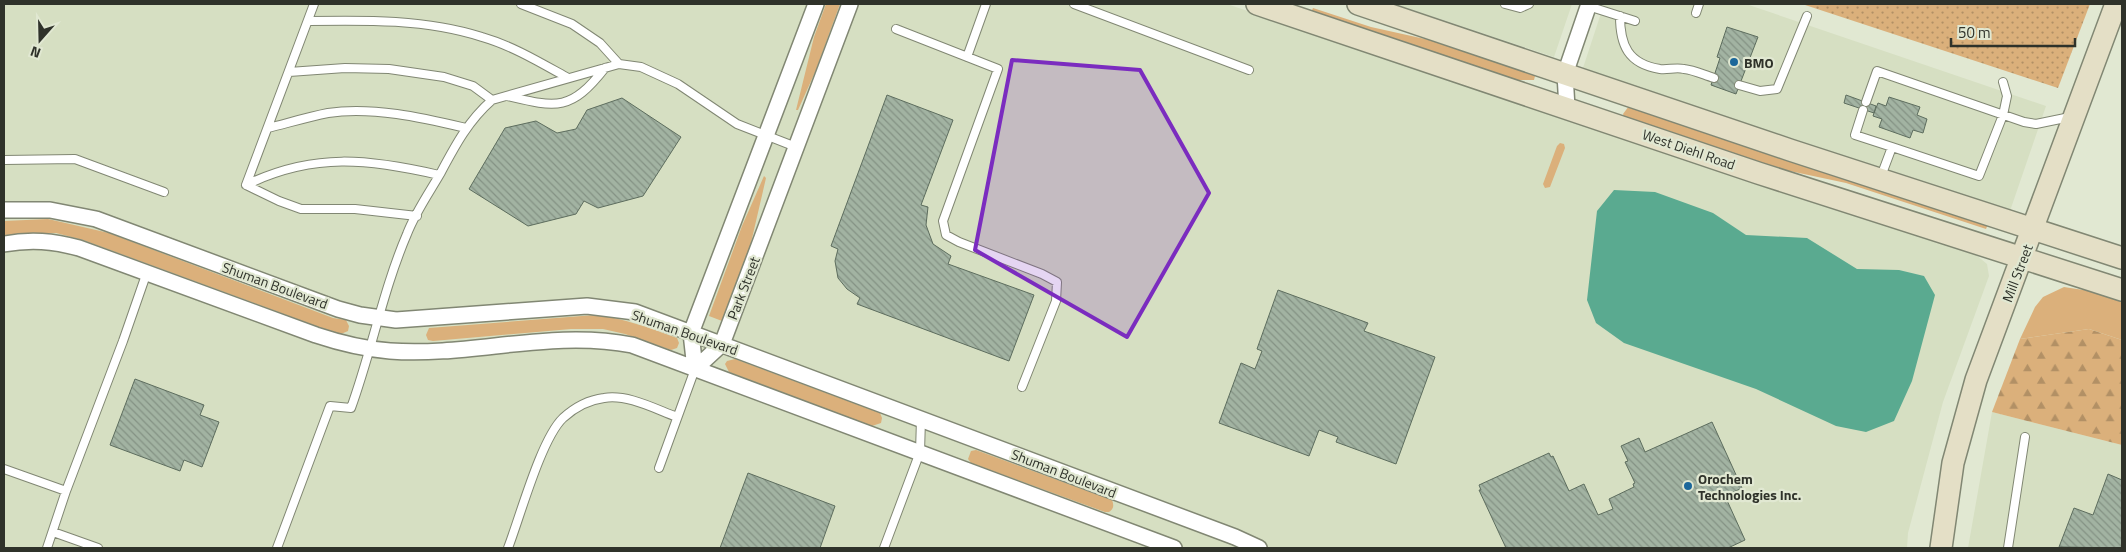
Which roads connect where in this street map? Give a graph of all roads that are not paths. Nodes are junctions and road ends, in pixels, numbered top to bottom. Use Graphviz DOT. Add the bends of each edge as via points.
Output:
graph roads {
  1 [pos="314,4"];
  2 [pos="521,4"];
  3 [pos="816,4"];
  4 [pos="850,4"];
  5 [pos="986,4"];
  6 [pos="1074,4"];
  7 [pos="1358,4"];
  8 [pos="1505,4"];
  9 [pos="1529,4"];
  10 [pos="1699,4"];
  11 [pos="2116,4"];
  12 [pos="1588,5"];
  13 [pos="1268,6"];
  14 [pos="1696,13"];
  15 [pos="1620,16"];
  16 [pos="1807,16"];
  17 [pos="308,21"];
  18 [pos="1634,21"];
  19 [pos="896,28"];
  20 [pos="967,56"];
  21 [pos="619,64"];
  22 [pos="605,68"];
  23 [pos="1249,70"];
  24 [pos="289,72"];
  25 [pos="1565,74"];
  26 [pos="568,78"];
  27 [pos="1714,78"];
  28 [pos="2003,82"];
  29 [pos="1739,85"];
  30 [pos="506,96"];
  31 [pos="492,100"];
  32 [pos="1567,108"];
  33 [pos="2003,115"];
  34 [pos="2074,116"];
  35 [pos="268,128"];
  36 [pos="466,128"];
  37 [pos="766,137"];
  38 [pos="796,147"];
  39 [pos="1892,147"];
  40 [pos="4,160"];
  41 [pos="439,175"];
  42 [pos="1880,180"];
  43 [pos="246,185"];
  44 [pos="164,192"];
  45 [pos="4,210"];
  46 [pos="416,216"];
  47 [pos="2033,229"];
  48 [pos="4,244"];
  49 [pos="2022,258"];
  50 [pos="2122,258"];
  51 [pos="147,272"];
  52 [pos="2122,290"];
  53 [pos="377,318"];
  54 [pos="691,333"];
  55 [pos="722,344"];
  56 [pos="370,349"];
  57 [pos="695,368"];
  58 [pos="1022,387"];
  59 [pos="677,417"];
  60 [pos="921,419"];
  61 [pos="2025,437"];
  62 [pos="920,452"];
  63 [pos="659,468"];
  64 [pos="4,469"];
  65 [pos="66,491"];
  66 [pos="53,532"];
  67 [pos="48,548"];
  68 [pos="98,548"];
  69 [pos="277,548"];
  70 [pos="508,548"];
  71 [pos="884,548"];
  72 [pos="1174,548"];
  73 [pos="1259,548"];
  74 [pos="1941,548"];
  75 [pos="2008,548"];
  1 -- 17 [label="lane"];
  2 -- 21 [label="lane" via="572,24 600,43"];
  3 -- 37 [label="street"];
  4 -- 38 [label="street, Park Street"];
  5 -- 20 [label="lane"];
  6 -- 23 [label="lane"];
  7 -- 25 [label="street"];
  8 -- 9 [label="lane" via="1520,8"];
  10 -- 14 [label="lane"];
  11 -- 34 [label="street, Mill Street"];
  12 -- 15 [label="lane"];
  12 -- 25 [label="street"];
  13 -- 32 [label="street, West Diehl Road"];
  15 -- 18 [label="lane"];
  15 -- 27 [label="lane" via="1623,47 1633,58 1661,70 1683,68"];
  16 -- 29 [label="lane" via="1777,89 1760,91"];
  17 -- 24 [label="lane"];
  17 -- 26 [label="lane" via="360,20 432,25 483,37 522,52"];
  19 -- 20 [label="lane"];
  20 -- 58 [label="lane" via="998,69 943,221 946,234 1057,282 1056,301"];
  21 -- 22 [label="lane"];
  21 -- 37 [label="lane" via="642,67 678,84 737,124"];
  22 -- 26 [label="lane"];
  22 -- 30 [label="lane" via="590,87 564,104 541,104"];
  24 -- 31 [label="lane" via="389,69 472,86"];
  24 -- 35 [label="lane"];
  25 -- 32 [label="street"];
  25 -- 42 [label="street"];
  26 -- 30 [label="lane"];
  28 -- 33 [label="lane" via="2007,96"];
  30 -- 31 [label="lane"];
  31 -- 36 [label="lane" via="476,113"];
  32 -- 49 [label="street, West Diehl Road"];
  33 -- 34 [label="lane" via="2036,124"];
  33 -- 39 [label="lane" via="1979,176"];
  33 -- 39 [label="lane" via="1877,71 1855,135"];
  34 -- 47 [label="street, Mill Street"];
  35 -- 36 [label="lane" via="330,113 375,112 421,117"];
  35 -- 43 [label="lane"];
  36 -- 41 [label="lane"];
  37 -- 38 [label="lane"];
  37 -- 54 [label="street"];
  38 -- 55 [label="street, Park Street"];
  39 -- 42 [label="lane"];
  40 -- 44 [label="lane" via="75,159"];
  41 -- 43 [label="lane" via="357,160 310,164 266,175"];
  41 -- 46 [label="lane"];
  42 -- 47 [label="street"];
  43 -- 46 [label="lane" via="301,209"];
  45 -- 53 [label="street, Shuman Boulevard" via="50,210 96,219 338,309"];
  46 -- 53 [label="lane"];
  47 -- 49 [label="street, Mill Street"];
  47 -- 50 [label="street"];
  48 -- 51 [label="street" via="25,240 54,241"];
  49 -- 52 [label="street, West Diehl Road"];
  49 -- 74 [label="street, Mill Street" via="1976,380 1962,428 1949,483"];
  51 -- 56 [label="street" via="316,335"];
  51 -- 65 [label="lane"];
  53 -- 54 [label="street, Shuman Boulevard" via="396,320 587,306 635,312"];
  53 -- 56 [label="lane"];
  54 -- 55 [label="street, Shuman Boulevard"];
  54 -- 57 [label="street"];
  55 -- 57 [label="street, Park Street"];
  55 -- 60 [label="street, Shuman Boulevard"];
  56 -- 57 [label="street" via="424,351 574,339 604,340 632,345"];
  56 -- 69 [label="lane" via="351,408 330,406"];
  57 -- 59 [label="lane"];
  57 -- 62 [label="street"];
  59 -- 63 [label="lane"];
  59 -- 70 [label="lane" via="629,400 605,398 581,405 562,419 539,461"];
  60 -- 62 [label="lane"];
  60 -- 73 [label="street, Shuman Boulevard"];
  61 -- 75 [label="lane"];
  62 -- 71 [label="lane"];
  62 -- 72 [label="street"];
  64 -- 65 [label="lane"];
  65 -- 66 [label="lane"];
  66 -- 67 [label="lane"];
  66 -- 68 [label="lane"];
}
